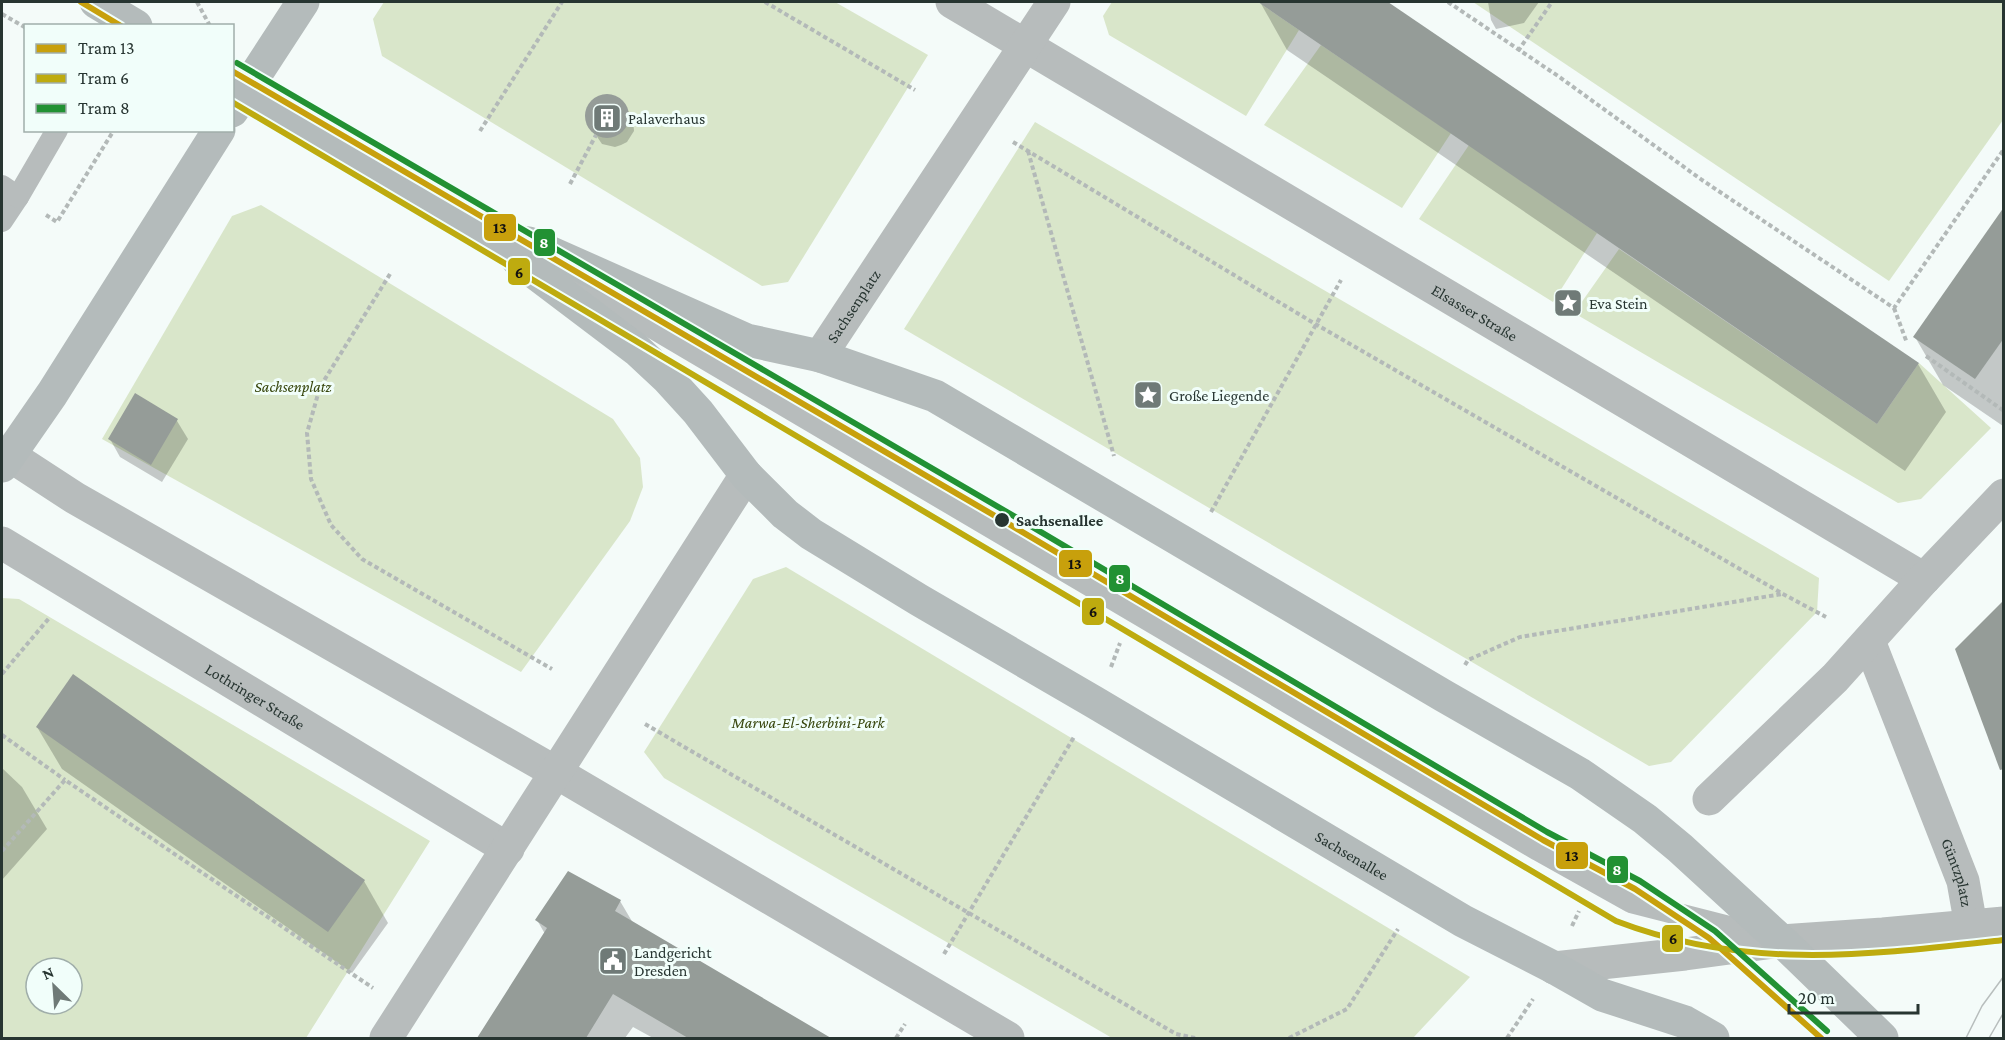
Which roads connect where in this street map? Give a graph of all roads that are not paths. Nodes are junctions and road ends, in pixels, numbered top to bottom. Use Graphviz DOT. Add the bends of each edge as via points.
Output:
graph roads {
  1 [pos="96,2"];
  2 [pos="303,2"];
  3 [pos="952,2"];
  4 [pos="1054,2"];
  5 [pos="133,24"];
  6 [pos="1026,46"];
  7 [pos="237,94"];
  8 [pos="55,132"];
  9 [pos="218,132"];
  10 [pos="10,192"];
  11 [pos="2,221"];
  12 [pos="502,239"];
  13 [pos="820,356"];
  14 [pos="5,461"];
  15 [pos="746,475"];
  16 [pos="2004,495"];
  17 [pos="2,543"];
  18 [pos="1923,579"];
  19 [pos="1869,641"];
  20 [pos="557,772"];
  21 [pos="1709,799"];
  22 [pos="508,849"];
  23 [pos="2004,923"];
  24 [pos="1971,926"];
  25 [pos="1781,940"];
  26 [pos="1554,968"];
  27 [pos="386,1038"];
  28 [pos="1008,1038"];
  29 [pos="1713,1038"];
  30 [pos="1882,1038"];
  1 -- 5 [label="main road, bridge"];
  2 -- 7 [label="main road, Sachsenplatz"];
  3 -- 6 [label="street"];
  4 -- 6 [label="street, Sachsenplatz"];
  6 -- 13 [label="street, Sachsenplatz"];
  6 -- 18 [label="street, Elsasser Straße"];
  7 -- 12 [label="main road, Sachsenplatz" via="344,149"];
  8 -- 10 [label="lane"];
  9 -- 14 [label="main road" via="52,394"];
  10 -- 11 [label="lane"];
  12 -- 13 [label="main road, Sachsenplatz" via="529,243 747,340"];
  12 -- 15 [label="main road, Sachsenplatz" via="518,260 637,350 667,378"];
  12 -- 25 [label="lane" via="1631,902"];
  13 -- 25 [label="main road" via="935,396 1580,774 1645,819"];
  14 -- 20 [label="street"];
  15 -- 20 [label="street"];
  15 -- 26 [label="main road, Sachsenallee" via="811,534 919,600 1463,921"];
  16 -- 18 [label="street"];
  17 -- 22 [label="street, Lothringer Straße"];
  18 -- 19 [label="street"];
  19 -- 21 [label="street"];
  19 -- 24 [label="street, Güntzplatz" via="1963,881"];
  20 -- 22 [label="street"];
  20 -- 28 [label="street"];
  22 -- 27 [label="street"];
  23 -- 24 [label="street"];
  24 -- 25 [label="street, Güntzplatz"];
  25 -- 26 [label="street, Güntzplatz"];
  25 -- 30 [label="main road"];
  26 -- 29 [label="main road, Sachsenallee" via="1602,995 1685,1022"];
}
